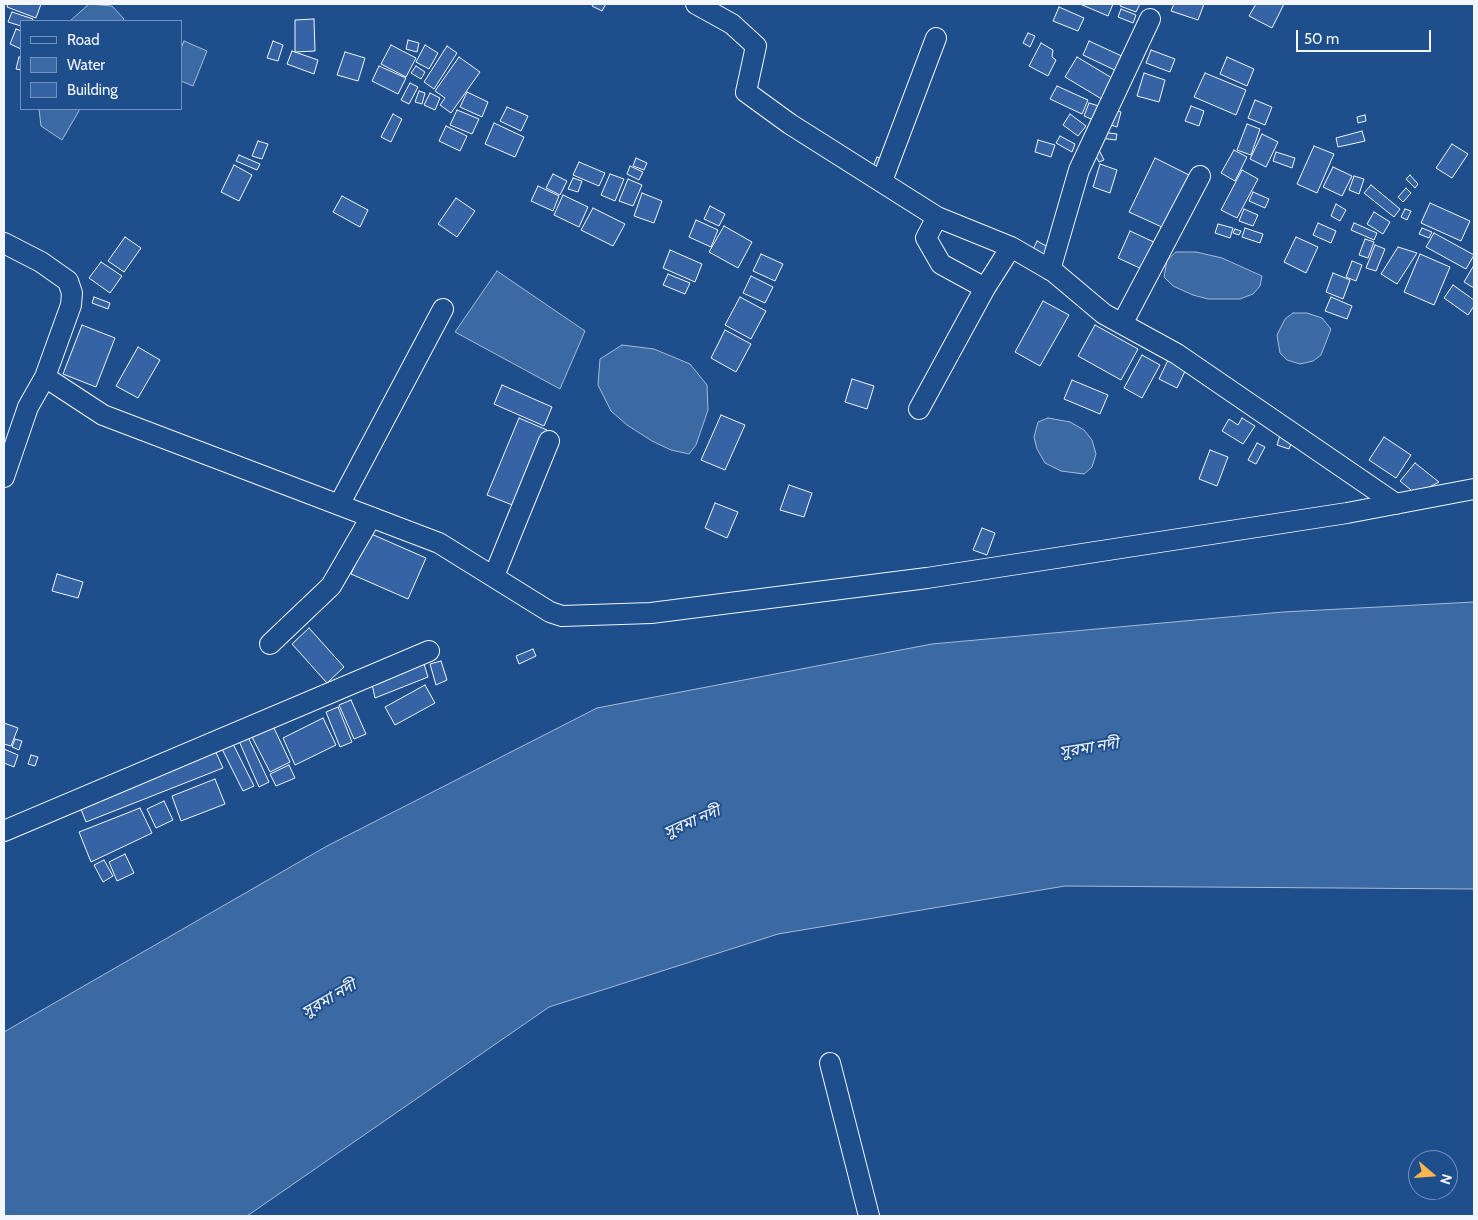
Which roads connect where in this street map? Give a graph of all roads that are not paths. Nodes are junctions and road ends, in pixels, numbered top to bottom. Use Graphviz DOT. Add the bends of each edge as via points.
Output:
graph roads {
  1 [pos="696,4"];
  2 [pos="1150,19"];
  3 [pos="936,38"];
  4 [pos="1200,176"];
  5 [pos="882,181"];
  6 [pos="937,217"];
  7 [pos="4,243"];
  8 [pos="1011,247"];
  9 [pos="1050,270"];
  10 [pos="985,288"];
  11 [pos="443,309"];
  12 [pos="1122,324"];
  13 [pos="45,377"];
  14 [pos="919,409"];
  15 [pos="549,442"];
  16 [pos="4,478"];
  17 [pos="1474,489"];
  18 [pos="1396,504"];
  19 [pos="339,505"];
  20 [pos="371,517"];
  21 [pos="494,576"];
  22 [pos="270,644"];
  23 [pos="429,651"];
  24 [pos="4,831"];
  25 [pos="830,1063"];
  26 [pos="869,1216"];
  1 -- 5 [label="street" via="732,24 756,46 746,92 790,124"];
  2 -- 9 [label="street" via="1080,170"];
  3 -- 5 [label="street"];
  4 -- 12 [label="street"];
  5 -- 6 [label="street"];
  6 -- 8 [label="street"];
  6 -- 10 [label="street" via="926,238 941,264"];
  7 -- 13 [label="street" via="41,262 68,281 72,293 71,305"];
  8 -- 9 [label="street"];
  8 -- 10 [label="street"];
  9 -- 12 [label="street" via="1104,314"];
  10 -- 14 [label="street"];
  11 -- 19 [label="street"];
  12 -- 18 [label="street" via="1177,354"];
  13 -- 16 [label="street" via="28,407"];
  13 -- 19 [label="street" via="103,415"];
  15 -- 21 [label="street"];
  17 -- 18 [label="street"];
  18 -- 21 [label="street" via="928,578 651,612 562,616 550,612"];
  19 -- 20 [label="street"];
  20 -- 21 [label="street" via="439,544"];
  20 -- 22 [label="street" via="331,586"];
  23 -- 24 [label="street"];
  25 -- 26 [label="street"];
}
